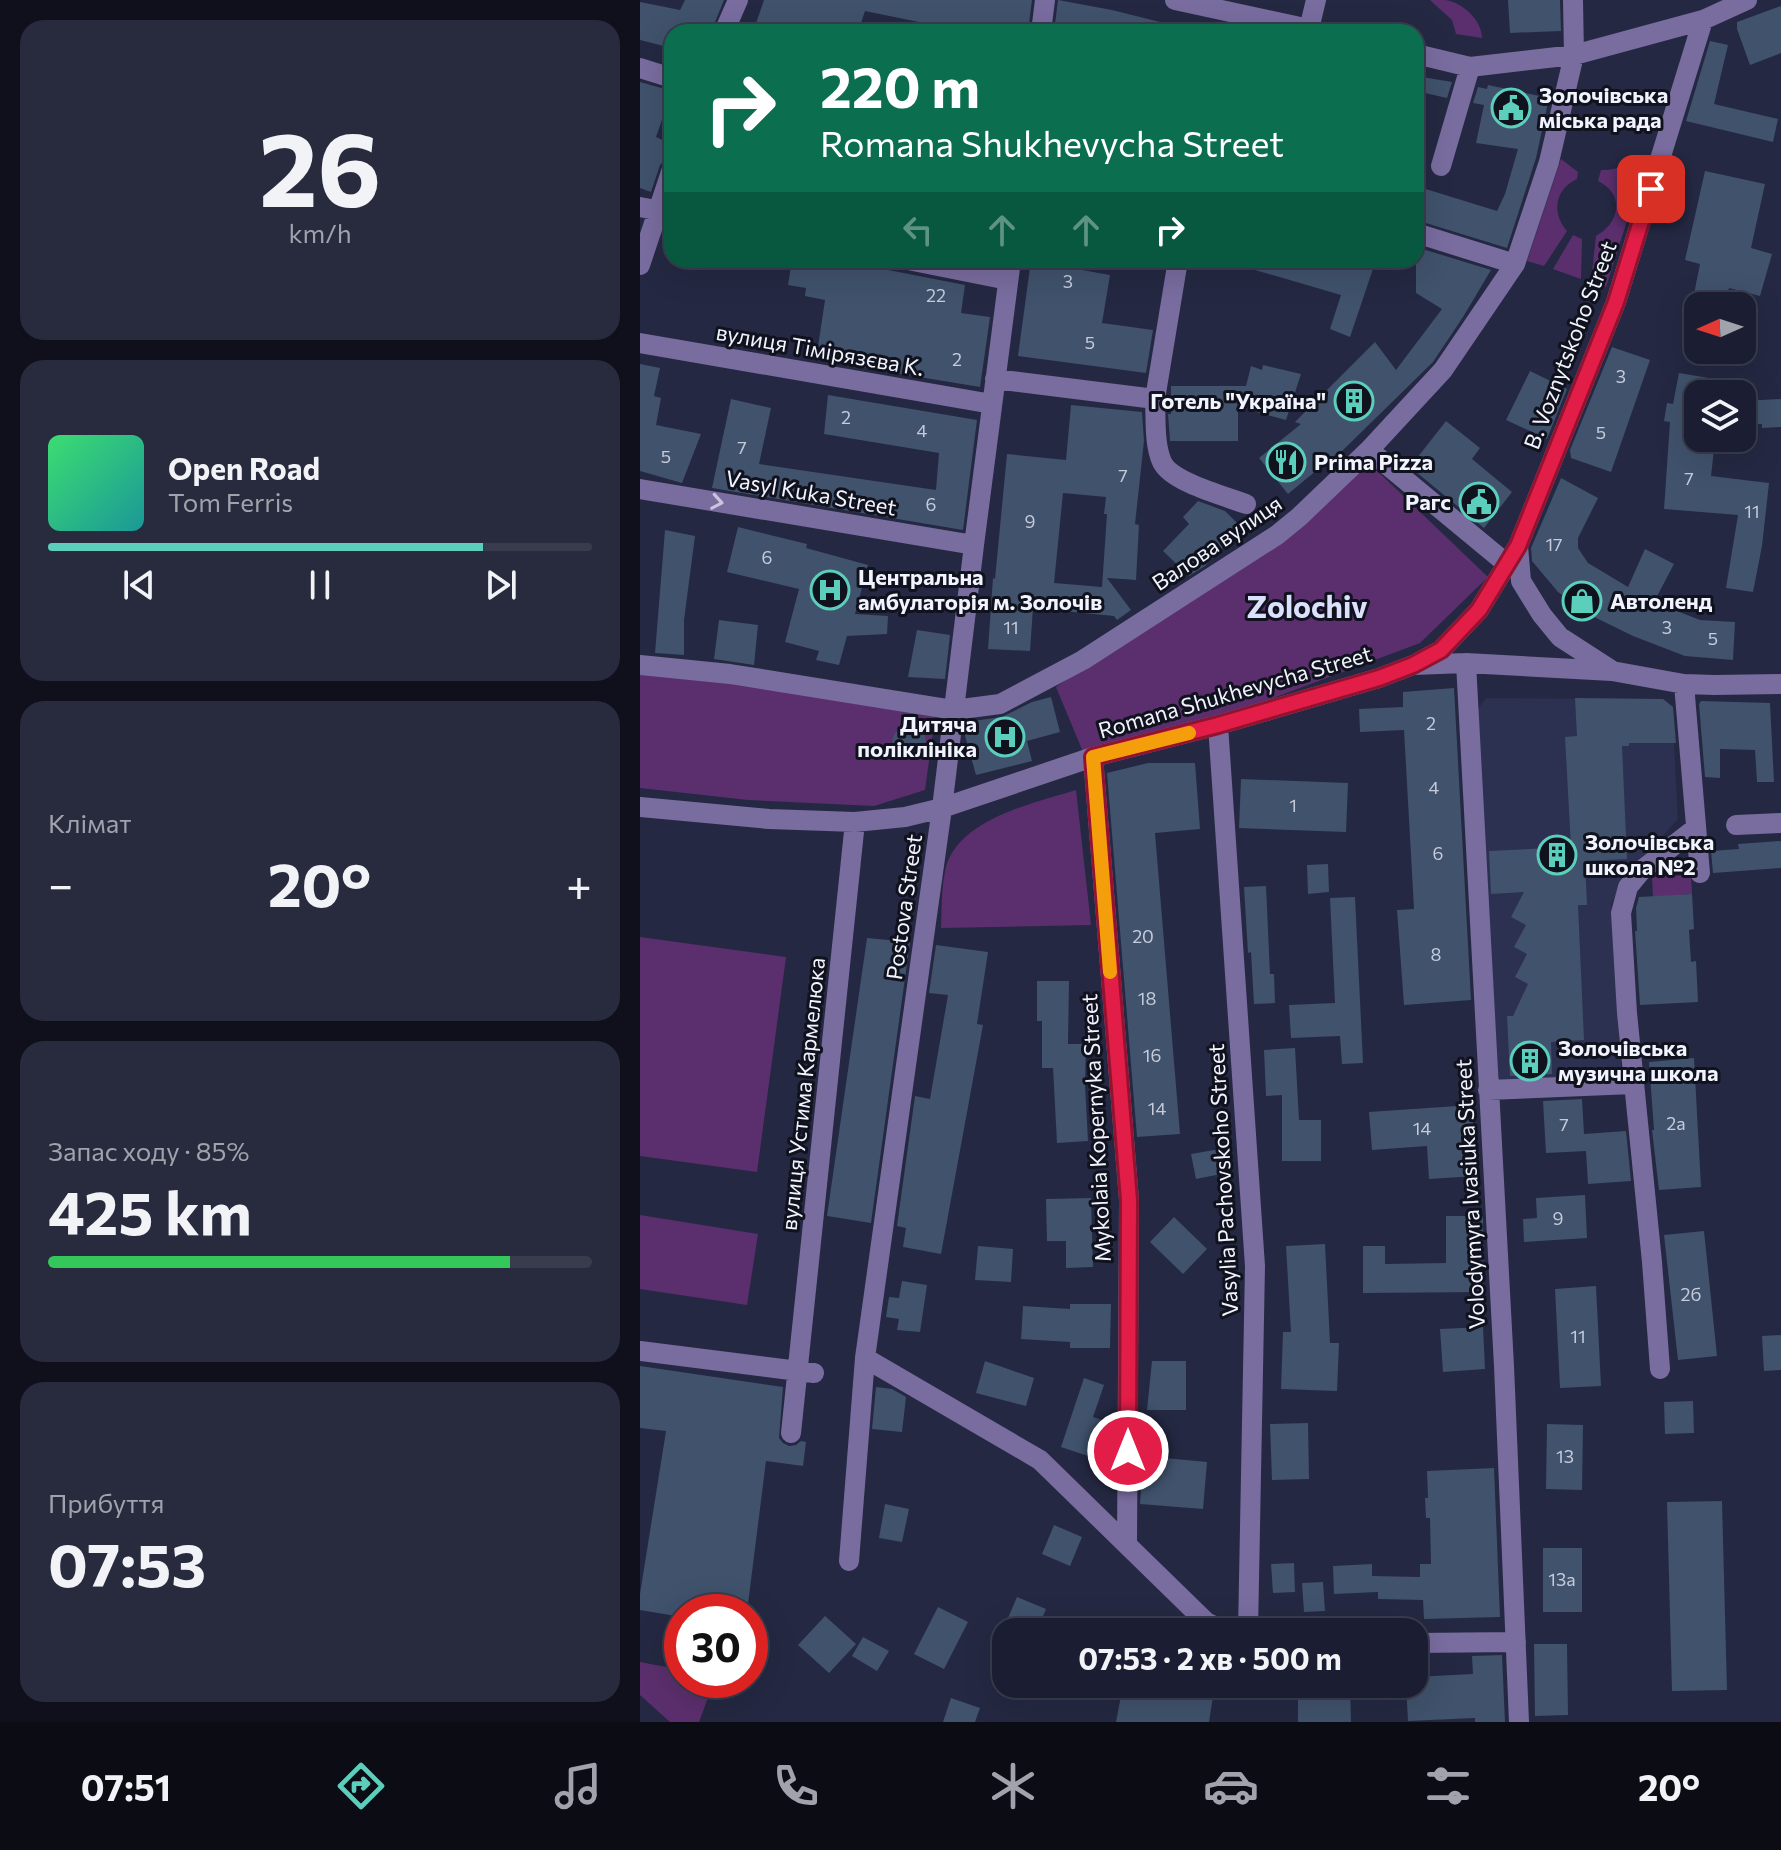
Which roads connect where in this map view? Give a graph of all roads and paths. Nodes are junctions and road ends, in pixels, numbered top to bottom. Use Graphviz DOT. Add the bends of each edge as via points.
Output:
graph roads {
  1 [pos="738,0"];
  2 [pos="1045,0"];
  3 [pos="1175,0"];
  4 [pos="1316,0"];
  5 [pos="1573,0"];
  6 [pos="1747,0"];
  7 [pos="1703,20"];
  8 [pos="728,24"];
  9 [pos="1042,24"];
  10 [pos="1288,24"];
  11 [pos="1316,24"];
  12 [pos="1574,55"];
  13 [pos="1424,56"];
  14 [pos="1470,67"];
  15 [pos="640,68"];
  16 [pos="664,76"];
  17 [pos="1441,166"];
  18 [pos="664,190"];
  19 [pos="656,210"];
  20 [pos="1424,236"];
  21 [pos="1515,264"];
  22 [pos="640,265"];
  23 [pos="990,268"];
  24 [pos="1177,268"];
  25 [pos="1010,270"];
  26 [pos="640,343"];
  27 [pos="995,379"];
  28 [pos="1155,399"];
  29 [pos="992,404"];
  30 [pos="1369,450"];
  31 [pos="640,489"];
  32 [pos="1246,504"];
  33 [pos="974,545"];
  34 [pos="1512,555"];
  35 [pos="1466,663"];
  36 [pos="640,665"];
  37 [pos="1413,665"];
  38 [pos="1612,671"];
  39 [pos="1684,684"];
  40 [pos="1781,684"];
  41 [pos="954,710"];
  42 [pos="1218,725"];
  43 [pos="1093,757"];
  44 [pos="640,807"];
  45 [pos="942,808"];
  46 [pos="855,822"];
  47 [pos="1781,823"];
  48 [pos="1736,825"];
  49 [pos="1696,828"];
  50 [pos="1700,873"];
  51 [pos="1633,1084"];
  52 [pos="1488,1090"];
  53 [pos="640,1351"];
  54 [pos="865,1358"];
  55 [pos="1660,1369"];
  56 [pos="806,1372"];
  57 [pos="791,1433"];
  58 [pos="1127,1545"];
  59 [pos="849,1561"];
  60 [pos="1202,1618"];
  61 [pos="1248,1618"];
  62 [pos="1516,1642"];
  63 [pos="1428,1643"];
  64 [pos="1519,1722"];
  1 -- 8 [label="street"];
  2 -- 9 [label="street"];
  3 -- 10 [label="street"];
  4 -- 11 [label="street"];
  5 -- 12 [label="street, Валова вулиця"];
  6 -- 7 [label="street"];
  7 -- 12 [label="street"];
  7 -- 34 [label="street, B. Voznytskoho Street" via="1616,302"];
  12 -- 14 [label="street"];
  12 -- 21 [label="street, Валова вулиця" via="1549,162"];
  13 -- 14 [label="street"];
  14 -- 17 [label="street"];
  15 -- 16 [label="street"];
  18 -- 19 [label="street"];
  19 -- 22 [label="street"];
  20 -- 21 [label="street"];
  21 -- 30 [label="street, Валова вулиця" via="1443,370"];
  23 -- 25 [label="street"];
  24 -- 28 [label="street"];
  25 -- 27 [label="street, Postova Street"];
  26 -- 29 [label="street, вулиця Тімірязєва К."];
  27 -- 28 [label="street"];
  27 -- 29 [label="street, Postova Street"];
  28 -- 32 [label="street" via="1163,465 1177,477"];
  29 -- 33 [label="street, Postova Street"];
  30 -- 34 [label="street"];
  30 -- 41 [label="street, Валова вулиця" via="1277,535 1083,660 1000,704"];
  31 -- 33 [label="street, Vasyl Kuka Street, one-way"];
  33 -- 41 [label="street, Postova Street"];
  34 -- 37 [label="street, B. Voznytskoho Street" via="1479,610 1441,650"];
  34 -- 38 [label="street, B. Voznytskoho Street" via="1521,581 1560,637"];
  35 -- 37 [label="street, Romana Shukhevycha Street"];
  35 -- 38 [label="street, Romana Shukhevycha Street"];
  35 -- 52 [label="street, Volodymyra Ivasiuka Street"];
  36 -- 41 [label="street, Валова вулиця"];
  37 -- 42 [label="street, Romana Shukhevycha Street"];
  38 -- 39 [label="street, Romana Shukhevycha Street"];
  39 -- 40 [label="street, Romana Shukhevycha Street"];
  39 -- 49 [label="street"];
  41 -- 45 [label="street, Postova Street"];
  42 -- 43 [label="street, Romana Shukhevycha Street"];
  42 -- 61 [label="street, Vasylia Pachovskoho Street" via="1255,1266"];
  43 -- 45 [label="street, Romana Shukhevycha Street"];
  43 -- 58 [label="street, Mykolaia Kopernyka Street" via="1129,1200"];
  44 -- 46 [label="street, Romana Shukhevycha Street"];
  45 -- 46 [label="street, Romana Shukhevycha Street"];
  45 -- 54 [label="street, Postova Street"];
  46 -- 56 [label="street, вулиця Устима Кармелюка"];
  47 -- 48 [label="street"];
  49 -- 50 [label="street"];
  49 -- 51 [label="street" via="1642,870 1628,887 1621,913"];
  51 -- 52 [label="street"];
  51 -- 55 [label="street"];
  52 -- 62 [label="street, Volodymyra Ivasiuka Street"];
  53 -- 56 [label="street"];
  54 -- 58 [label="street" via="1040,1460"];
  54 -- 59 [label="street, Postova Street"];
  56 -- 57 [label="street, вулиця Устима Кармелюка"];
  58 -- 60 [label="street"];
  62 -- 63 [label="street"];
  62 -- 64 [label="street, Volodymyra Ivasiuka Street"];
}
